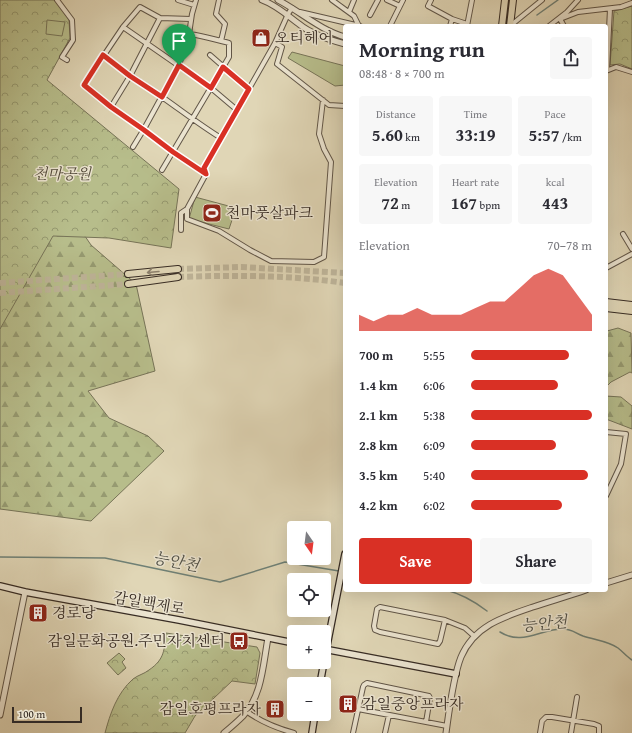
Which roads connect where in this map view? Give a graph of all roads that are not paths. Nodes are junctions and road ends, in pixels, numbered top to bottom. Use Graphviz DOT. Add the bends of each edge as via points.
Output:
graph roads {
  1 [pos="57,0"];
  2 [pos="178,0"];
  3 [pos="196,0"];
  4 [pos="219,0"];
  5 [pos="262,0"];
  6 [pos="278,0"];
  7 [pos="332,0"];
  8 [pos="354,0"];
  9 [pos="378,0"];
  10 [pos="388,0"];
  11 [pos="403,0"];
  12 [pos="431,0"];
  13 [pos="472,0"];
  14 [pos="505,0"];
  15 [pos="513,0"];
  16 [pos="542,0"];
  17 [pos="578,0"];
  18 [pos="632,3"];
  19 [pos="194,6"];
  20 [pos="400,6"];
  21 [pos="292,8"];
  22 [pos="610,9"];
  23 [pos="299,12"];
  24 [pos="349,12"];
  25 [pos="288,14"];
  26 [pos="370,14"];
  27 [pos="160,18"];
  28 [pos="560,18"];
  29 [pos="452,19"];
  30 [pos="191,20"];
  31 [pos="351,24"];
  32 [pos="359,24"];
  33 [pos="391,24"];
  34 [pos="451,24"];
  35 [pos="464,24"];
  36 [pos="467,24"];
  37 [pos="502,24"];
  38 [pos="510,24"];
  39 [pos="512,24"];
  40 [pos="552,24"];
  41 [pos="563,24"];
  42 [pos="123,27"];
  43 [pos="173,32"];
  44 [pos="189,34"];
  45 [pos="343,36"];
  46 [pos="220,41"];
  47 [pos="146,43"];
  48 [pos="275,43"];
  49 [pos="343,43"];
  50 [pos="608,50"];
  51 [pos="103,55"];
  52 [pos="210,55"];
  53 [pos="67,60"];
  54 [pos="179,65"];
  55 [pos="223,67"];
  56 [pos="608,70"];
  57 [pos="632,72"];
  58 [pos="130,76"];
  59 [pos="211,88"];
  60 [pos="249,89"];
  61 [pos="162,97"];
  62 [pos="323,100"];
  63 [pos="343,106"];
  64 [pos="111,107"];
  65 [pos="237,110"];
  66 [pos="192,120"];
  67 [pos="144,130"];
  68 [pos="221,138"];
  69 [pos="133,147"];
  70 [pos="173,152"];
  71 [pos="162,170"];
  72 [pos="206,174"];
  73 [pos="187,209"];
  74 [pos="180,230"];
  75 [pos="623,234"];
  76 [pos="632,249"];
  77 [pos="632,254"];
  78 [pos="608,267"];
  79 [pos="178,270"];
  80 [pos="128,274"];
  81 [pos="178,277"];
  82 [pos="128,284"];
  83 [pos="608,302"];
  84 [pos="632,305"];
  85 [pos="608,308"];
  86 [pos="632,311"];
  87 [pos="608,432"];
  88 [pos="608,487"];
  89 [pos="343,566"];
  90 [pos="632,575"];
  91 [pos="608,582"];
  92 [pos="0,586"];
  93 [pos="25,592"];
  94 [pos="580,592"];
  95 [pos="445,620"];
  96 [pos="330,625"];
  97 [pos="474,636"];
  98 [pos="268,638"];
  99 [pos="287,642"];
  100 [pos="331,650"];
  101 [pos="456,674"];
  102 [pos="577,697"];
  103 [pos="358,709"];
  104 [pos="246,711"];
  105 [pos="389,715"];
  106 [pos="0,716"];
  107 [pos="573,720"];
  108 [pos="314,721"];
  109 [pos="426,722"];
  110 [pos="447,726"];
  111 [pos="224,733"];
  112 [pos="294,733"];
  113 [pos="312,733"];
  114 [pos="353,733"];
  115 [pos="385,733"];
  116 [pos="446,733"];
  117 [pos="540,733"];
  118 [pos="571,733"];
  119 [pos="599,733"];
  1 -- 53 [label="street" via="72,20 73,40 62,57"];
  2 -- 19 [label="street"];
  3 -- 19 [label="street"];
  4 -- 46 [label="street" via="216,14 225,24"];
  5 -- 25 [label="street"];
  6 -- 21 [label="street"];
  7 -- 24 [label="street"];
  8 -- 24 [label="street"];
  9 -- 26 [label="street"];
  10 -- 20 [label="street"];
  11 -- 20 [label="street"];
  12 -- 29 [label="street" via="428,6"];
  13 -- 36 [label="street"];
  14 -- 37 [label="main road"];
  15 -- 38 [label="main road"];
  16 -- 39 [label="street"];
  17 -- 28 [label="street"];
  18 -- 22 [label="street"];
  19 -- 30 [label="street"];
  20 -- 33 [label="street"];
  21 -- 23 [label="street"];
  21 -- 25 [label="street"];
  22 -- 28 [label="street" via="591,10"];
  22 -- 50 [label="street"];
  23 -- 31 [label="street"];
  23 -- 45 [label="street" via="321,28"];
  24 -- 32 [label="street"];
  25 -- 48 [label="street"];
  25 -- 49 [label="street" via="304,27"];
  27 -- 30 [label="street"];
  27 -- 42 [label="street" via="140,7"];
  27 -- 47 [label="street"];
  28 -- 40 [label="street"];
  28 -- 41 [label="street"];
  29 -- 34 [label="street"];
  29 -- 35 [label="street"];
  30 -- 44 [label="street"];
  42 -- 47 [label="street"];
  42 -- 51 [label="street"];
  43 -- 44 [label="street"];
  44 -- 46 [label="street"];
  44 -- 54 [label="street"];
  46 -- 55 [label="street" via="229,43 229,57"];
  47 -- 54 [label="street"];
  47 -- 58 [label="street"];
  48 -- 60 [label="street"];
  48 -- 62 [label="street" via="282,47 277,64"];
  51 -- 58 [label="street"];
  51 -- 64 [label="street" via="84,85"];
  52 -- 55 [label="street"];
  54 -- 59 [label="street"];
  54 -- 61 [label="street"];
  55 -- 59 [label="street"];
  55 -- 60 [label="street"];
  56 -- 57 [label="street" via="616,67"];
  58 -- 61 [label="street"];
  58 -- 64 [label="street"];
  59 -- 65 [label="street"];
  59 -- 66 [label="street"];
  60 -- 65 [label="street"];
  61 -- 66 [label="street"];
  61 -- 67 [label="street"];
  62 -- 63 [label="street" via="329,105"];
  62 -- 73 [label="street" via="319,134 330,162 324,257 314,262 271,261 219,231 187,219"];
  64 -- 67 [label="street"];
  65 -- 68 [label="street"];
  66 -- 68 [label="street"];
  66 -- 70 [label="street"];
  67 -- 69 [label="street"];
  67 -- 70 [label="street"];
  68 -- 72 [label="street" via="204,168"];
  70 -- 71 [label="street"];
  70 -- 72 [label="street"];
  72 -- 73 [label="street"];
  73 -- 74 [label="street" via="181,213"];
  75 -- 76 [label="street"];
  77 -- 78 [label="street"];
  79 -- 80 [label="main road, one-way"];
  81 -- 82 [label="main road"];
  83 -- 84 [label="main road"];
  85 -- 86 [label="main road"];
  87 -- 88 [label="street" via="626,434 621,464"];
  89 -- 96 [label="main road"];
  90 -- 91 [label="street"];
  92 -- 93 [label="main road, 감일백제로"];
  93 -- 98 [label="main road, 감일백제로"];
  93 -- 106 [label="street"];
  94 -- 97 [label="street" via="498,620"];
  95 -- 95 [label="street" via="380,608 377,609 374,626 375,630 380,632 438,644"];
  95 -- 97 [label="street" via="464,628"];
  97 -- 101 [label="street" via="460,658"];
  98 -- 99 [label="main road, 감일백제로"];
  98 -- 104 [label="street" via="259,688"];
  100 -- 101 [label="main road"];
  101 -- 110 [label="street"];
  102 -- 107 [label="street"];
  103 -- 105 [label="street"];
  103 -- 109 [label="street" via="363,687 367,683 429,696"];
  103 -- 114 [label="street"];
  104 -- 111 [label="street" via="244,716"];
  104 -- 112 [label="street" via="267,724"];
  105 -- 109 [label="street"];
  105 -- 115 [label="street"];
  107 -- 117 [label="street" via="546,717 542,721"];
  107 -- 118 [label="street"];
  107 -- 119 [label="street" via="598,726"];
  108 -- 113 [label="main road"];
  109 -- 110 [label="street"];
  110 -- 116 [label="street"];
}
